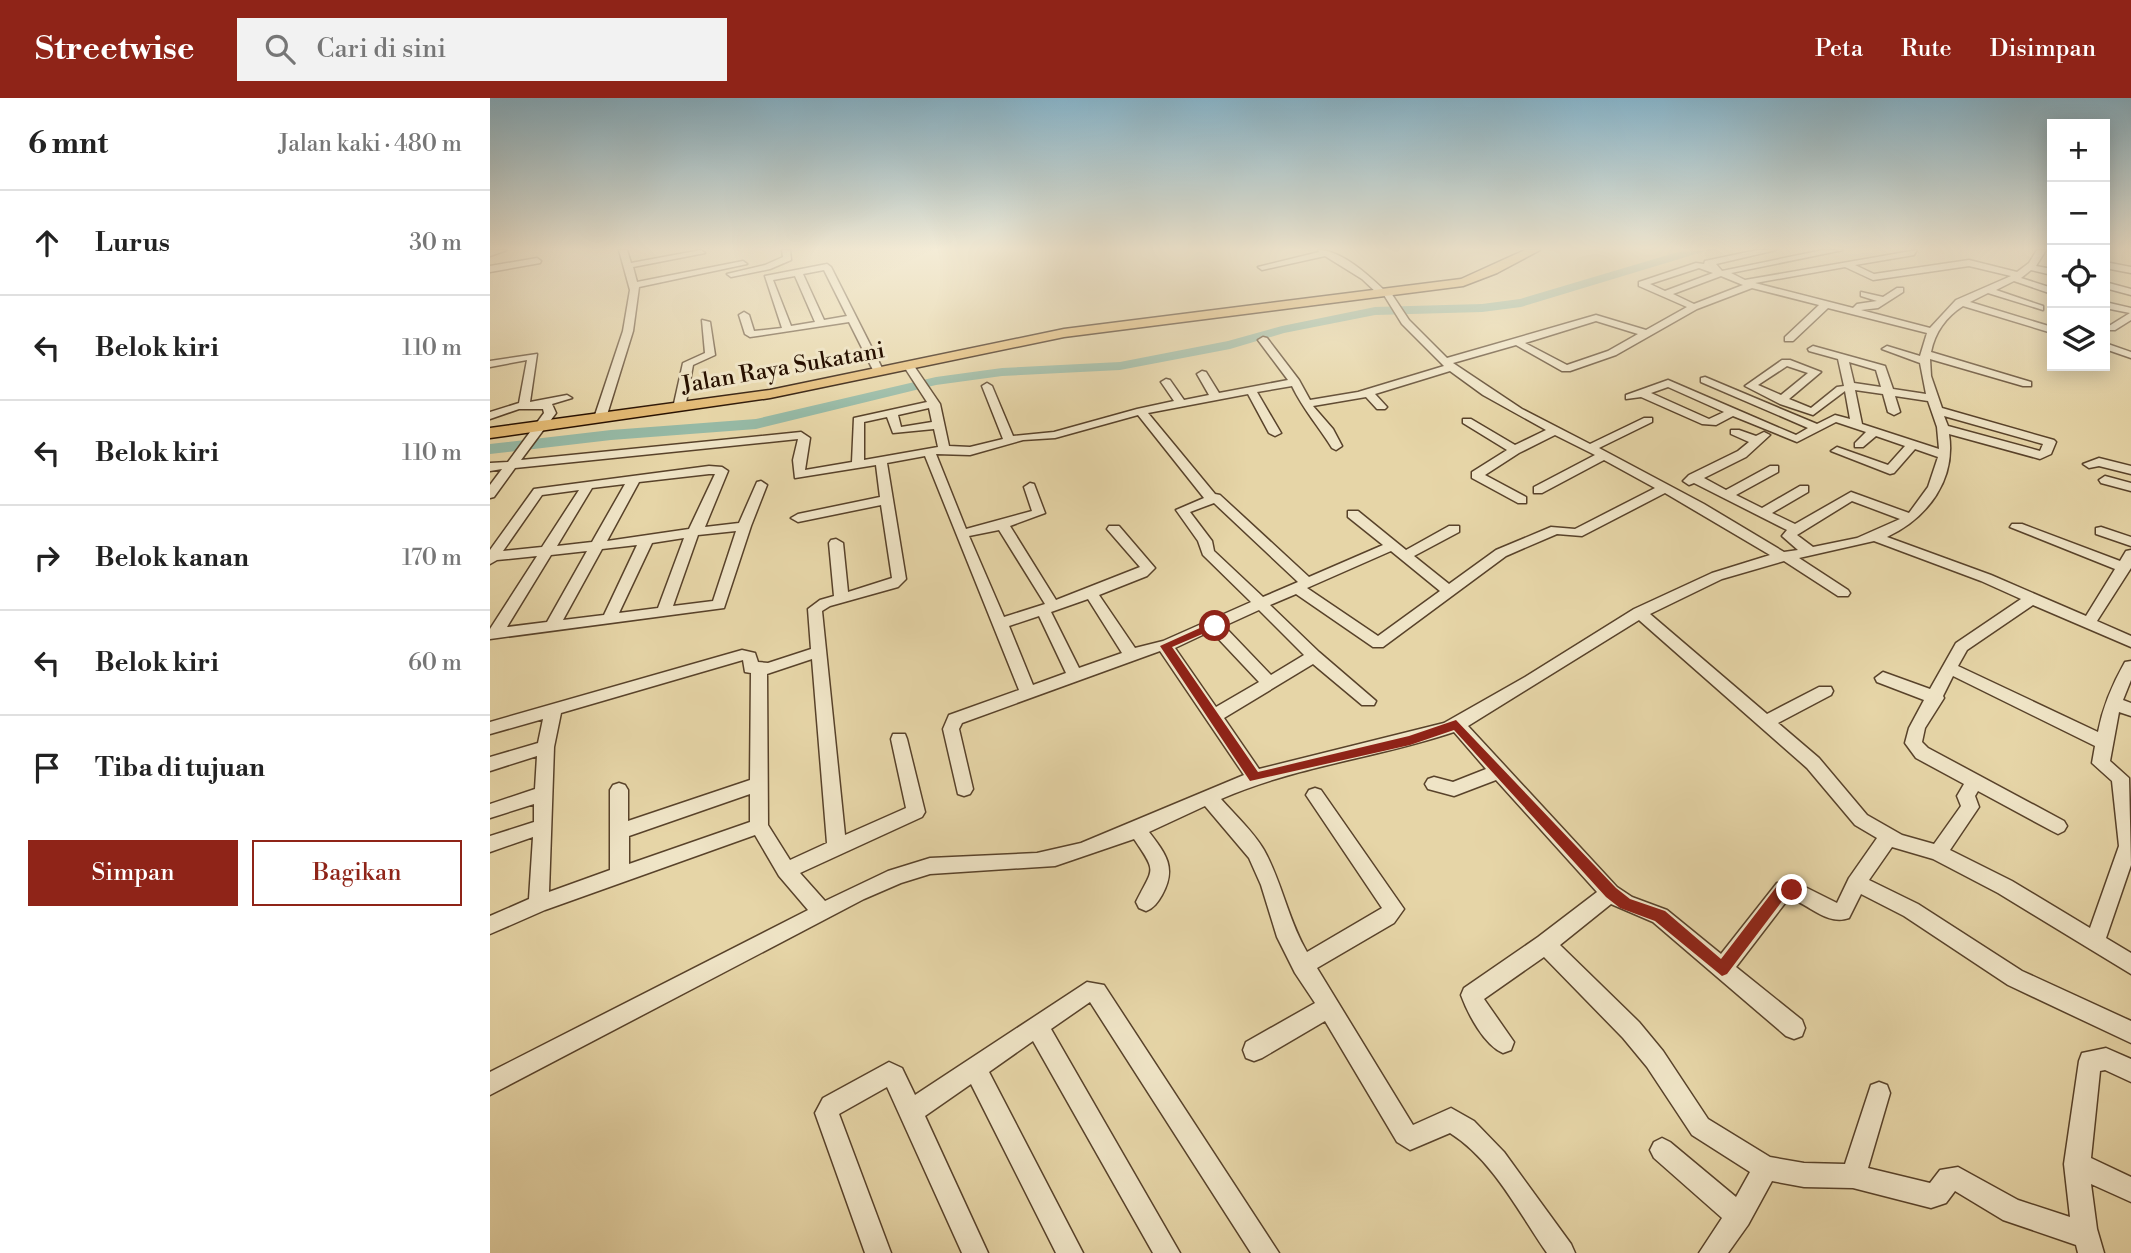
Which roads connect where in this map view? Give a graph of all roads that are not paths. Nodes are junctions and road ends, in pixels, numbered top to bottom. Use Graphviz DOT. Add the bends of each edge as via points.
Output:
graph roads {
  1 [pos="632,304"];
  2 [pos="778,304"];
  3 [pos="812,304"];
  4 [pos="846,304"];
  5 [pos="1318,304"];
  6 [pos="1392,304"];
  7 [pos="1688,304"];
  8 [pos="1702,304"];
  9 [pos="1821,304"];
  10 [pos="1848,304"];
  11 [pos="1877,304"];
  12 [pos="1957,304"];
  13 [pos="1965,304"];
  14 [pos="2028,304"];
  15 [pos="1825,305"];
  16 [pos="1695,307"];
  17 [pos="2110,307"];
  18 [pos="1857,308"];
  19 [pos="2040,308"];
  20 [pos="2131,314"];
  21 [pos="744,315"];
  22 [pos="853,318"];
  23 [pos="705,322"];
  24 [pos="821,325"];
  25 [pos="2047,328"];
  26 [pos="2112,328"];
  27 [pos="788,330"];
  28 [pos="1933,332"];
  29 [pos="1648,334"];
  30 [pos="1789,339"];
  31 [pos="1263,340"];
  32 [pos="1517,342"];
  33 [pos="2110,348"];
  34 [pos="1813,349"];
  35 [pos="1887,349"];
  36 [pos="541,355"];
  37 [pos="2131,355"];
  38 [pos="1925,357"];
  39 [pos="1843,358"];
  40 [pos="490,364"];
  41 [pos="1449,364"];
  42 [pos="908,365"];
  43 [pos="879,372"];
  44 [pos="1202,374"];
  45 [pos="1705,380"];
  46 [pos="1166,382"];
  47 [pos="1295,382"];
  48 [pos="2026,384"];
  49 [pos="987,386"];
  50 [pos="1846,388"];
  51 [pos="1250,389"];
  52 [pos="1888,391"];
  53 [pos="1368,393"];
  54 [pos="1215,395"];
  55 [pos="567,398"];
  56 [pos="1782,399"];
  57 [pos="1181,402"];
  58 [pos="934,404"];
  59 [pos="1306,404"];
  60 [pos="1935,404"];
  61 [pos="525,405"];
  62 [pos="1381,407"];
  63 [pos="679,408"];
  64 [pos="1141,411"];
  65 [pos="1815,411"];
  66 [pos="891,412"];
  67 [pos="1733,412"];
  68 [pos="1894,412"];
  69 [pos="490,414"];
  70 [pos="600,418"];
  71 [pos="1833,418"];
  72 [pos="1648,420"];
  73 [pos="1467,421"];
  74 [pos="938,425"];
  75 [pos="1857,425"];
  76 [pos="542,426"];
  77 [pos="1815,427"];
  78 [pos="1945,429"];
  79 [pos="1556,430"];
  80 [pos="1874,431"];
  81 [pos="1735,432"];
  82 [pos="490,433"];
  83 [pos="1275,433"];
  84 [pos="1009,440"];
  85 [pos="1913,444"];
  86 [pos="1859,445"];
  87 [pos="1336,446"];
  88 [pos="944,449"];
  89 [pos="1591,449"];
  90 [pos="1515,450"];
  91 [pos="1837,451"];
  92 [pos="929,452"];
  93 [pos="1604,455"];
  94 [pos="1946,456"];
  95 [pos="881,460"];
  96 [pos="515,461"];
  97 [pos="858,464"];
  98 [pos="2089,464"];
  99 [pos="490,467"];
  100 [pos="1774,469"];
  101 [pos="2131,470"];
  102 [pos="1693,478"];
  103 [pos="634,480"];
  104 [pos="2105,480"];
  105 [pos="588,485"];
  106 [pos="761,485"];
  107 [pos="1030,487"];
  108 [pos="2131,487"];
  109 [pos="1667,489"];
  110 [pos="1804,489"];
  111 [pos="1538,490"];
  112 [pos="490,494"];
  113 [pos="1728,494"];
  114 [pos="1211,498"];
  115 [pos="885,500"];
  116 [pos="1522,500"];
  117 [pos="1764,512"];
  118 [pos="1353,514"];
  119 [pos="798,518"];
  120 [pos="1910,518"];
  121 [pos="1001,524"];
  122 [pos="744,526"];
  123 [pos="2017,527"];
  124 [pos="1114,529"];
  125 [pos="1454,529"];
  126 [pos="1795,529"];
  127 [pos="2101,531"];
  128 [pos="693,532"];
  129 [pos="961,534"];
  130 [pos="1872,536"];
  131 [pos="2067,536"];
  132 [pos="648,539"];
  133 [pos="2131,542"];
  134 [pos="835,543"];
  135 [pos="597,545"];
  136 [pos="1393,545"];
  137 [pos="546,550"];
  138 [pos="1810,552"];
  139 [pos="1406,555"];
  140 [pos="1784,556"];
  141 [pos="491,558"];
  142 [pos="2128,560"];
  143 [pos="1302,586"];
  144 [pos="1449,591"];
  145 [pos="1091,593"];
  146 [pos="1843,593"];
  147 [pos="2033,598"];
  148 [pos="842,599"];
  149 [pos="1262,604"];
  150 [pos="1048,608"];
  151 [pos="664,611"];
  152 [pos="1639,612"];
  153 [pos="609,619"];
  154 [pos="2089,623"];
  155 [pos="1001,625"];
  156 [pos="552,626"];
  157 [pos="1215,626"];
  158 [pos="492,634"];
  159 [pos="2131,642"];
  160 [pos="1165,646"];
  161 [pos="818,652"];
  162 [pos="1131,656"];
  163 [pos="1314,656"];
  164 [pos="2131,666"];
  165 [pos="764,667"];
  166 [pos="1950,668"];
  167 [pos="1074,674"];
  168 [pos="1883,678"];
  169 [pos="1270,684"];
  170 [pos="1028,691"];
  171 [pos="1825,691"];
  172 [pos="1936,698"];
  173 [pos="1368,701"];
  174 [pos="2113,702"];
  175 [pos="553,710"];
  176 [pos="2131,710"];
  177 [pos="1215,716"];
  178 [pos="1766,722"];
  179 [pos="1456,724"];
  180 [pos="490,728"];
  181 [pos="899,739"];
  182 [pos="2105,743"];
  183 [pos="546,747"];
  184 [pos="490,764"];
  185 [pos="1499,771"];
  186 [pos="1255,777"];
  187 [pos="1974,781"];
  188 [pos="759,784"];
  189 [pos="1434,784"];
  190 [pos="964,789"];
  191 [pos="619,790"];
  192 [pos="542,794"];
  193 [pos="1315,795"];
  194 [pos="1208,796"];
  195 [pos="490,811"];
  196 [pos="759,826"];
  197 [pos="2058,826"];
  198 [pos="540,827"];
  199 [pos="1137,829"];
  200 [pos="620,832"];
  201 [pos="1888,837"];
  202 [pos="490,844"];
  203 [pos="837,846"];
  204 [pos="1938,853"];
  205 [pos="786,870"];
  206 [pos="620,875"];
  207 [pos="1856,884"];
  208 [pos="1611,893"];
  209 [pos="1146,902"];
  210 [pos="539,904"];
  211 [pos="822,913"];
  212 [pos="490,925"];
  213 [pos="2095,941"];
  214 [pos="1545,944"];
  215 [pos="2131,964"];
  216 [pos="1302,965"];
  217 [pos="1722,969"];
  218 [pos="1329,1007"];
  219 [pos="1037,1027"];
  220 [pos="1794,1028"];
  221 [pos="2131,1032"];
  222 [pos="1503,1042"];
  223 [pos="1254,1050"];
  224 [pos="975,1069"];
  225 [pos="2131,1071"];
  226 [pos="490,1084"];
  227 [pos="1879,1093"];
  228 [pos="912,1111"];
  229 [pos="1662,1150"];
  230 [pos="2076,1164"];
  231 [pos="1766,1168"];
  232 [pos="1853,1176"];
  233 [pos="2131,1190"];
  234 [pos="1739,1216"];
  235 [pos="2088,1244"];
  236 [pos="878,1253"];
  237 [pos="975,1253"];
  238 [pos="1070,1253"];
  239 [pos="1167,1253"];
  240 [pos="1266,1253"];
  241 [pos="1562,1253"];
  242 [pos="1712,1253"];
  1 -- 70 [label="street"];
  2 -- 27 [label="street"];
  3 -- 24 [label="street"];
  4 -- 22 [label="street"];
  5 -- 42 [label="main road, Jalan Raya Sukatani" via="1064,333"];
  6 -- 41 [label="street"];
  7 -- 16 [label="street"];
  8 -- 16 [label="street"];
  9 -- 15 [label="street"];
  10 -- 18 [label="street"];
  11 -- 18 [label="street"];
  12 -- 28 [label="street" via="1940,318"];
  13 -- 25 [label="street"];
  14 -- 19 [label="street"];
  15 -- 18 [label="street"];
  15 -- 30 [label="street"];
  16 -- 29 [label="street"];
  17 -- 20 [label="street"];
  18 -- 28 [label="street"];
  20 -- 26 [label="street"];
  21 -- 27 [label="street" via="750,334"];
  22 -- 24 [label="street"];
  22 -- 43 [label="street"];
  23 -- 63 [label="street" via="710,355 688,363"];
  24 -- 27 [label="street"];
  28 -- 38 [label="street"];
  29 -- 32 [label="street" via="1596,318"];
  29 -- 32 [label="street" via="1612,353 1563,369"];
  31 -- 47 [label="street"];
  32 -- 41 [label="street"];
  33 -- 37 [label="street"];
  34 -- 39 [label="street"];
  35 -- 38 [label="street"];
  36 -- 61 [label="street"];
  38 -- 48 [label="street"];
  38 -- 60 [label="street"];
  39 -- 50 [label="street"];
  39 -- 52 [label="street" via="1881,369"];
  40 -- 61 [label="street" via="533,356"];
  41 -- 53 [label="street"];
  41 -- 79 [label="street" via="1491,395"];
  42 -- 43 [label="main road, Jalan Raya Sukatani"];
  42 -- 58 [label="street"];
  43 -- 63 [label="main road, Jalan Raya Sukatani"];
  44 -- 54 [label="street"];
  45 -- 77 [label="street"];
  46 -- 57 [label="street"];
  47 -- 51 [label="street"];
  47 -- 59 [label="street"];
  49 -- 84 [label="street"];
  50 -- 52 [label="street"];
  50 -- 65 [label="street"];
  50 -- 75 [label="street"];
  51 -- 54 [label="street"];
  51 -- 83 [label="street"];
  52 -- 60 [label="street"];
  52 -- 68 [label="street"];
  53 -- 59 [label="street"];
  53 -- 62 [label="street"];
  54 -- 57 [label="street"];
  55 -- 61 [label="street"];
  56 -- 56 [label="street" via="1816,372 1781,360 1750,386"];
  56 -- 65 [label="street"];
  57 -- 64 [label="street"];
  58 -- 66 [label="street"];
  58 -- 74 [label="street"];
  59 -- 87 [label="street"];
  60 -- 78 [label="street"];
  60 -- 78 [label="street" via="2050,442 2040,455"];
  61 -- 69 [label="street"];
  61 -- 76 [label="street" via="548,406 550,413"];
  63 -- 70 [label="main road, Jalan Raya Sukatani"];
  64 -- 84 [label="street" via="1055,435"];
  64 -- 114 [label="street"];
  65 -- 71 [label="street"];
  66 -- 74 [label="street" via="897,431"];
  66 -- 97 [label="street" via="858,420"];
  67 -- 67 [label="street" via="1706,422 1636,395 1668,383"];
  67 -- 77 [label="street" via="1797,439"];
  70 -- 76 [label="main road, Jalan Raya Sukatani"];
  71 -- 75 [label="street"];
  71 -- 77 [label="street"];
  72 -- 89 [label="street"];
  73 -- 90 [label="street"];
  74 -- 88 [label="street"];
  75 -- 80 [label="street"];
  76 -- 82 [label="main road, Jalan Raya Sukatani"];
  76 -- 96 [label="street"];
  78 -- 94 [label="street"];
  79 -- 89 [label="street"];
  79 -- 90 [label="street"];
  80 -- 85 [label="street"];
  80 -- 86 [label="street"];
  81 -- 102 [label="street" via="1761,438 1742,454"];
  84 -- 88 [label="street" via="970,450"];
  85 -- 91 [label="street" via="1890,470"];
  85 -- 94 [label="street"];
  88 -- 92 [label="street"];
  89 -- 93 [label="street"];
  90 -- 116 [label="street" via="1475,476"];
  92 -- 95 [label="street"];
  92 -- 129 [label="street"];
  93 -- 109 [label="street"];
  93 -- 111 [label="street"];
  94 -- 120 [label="street" via="1930,495"];
  95 -- 97 [label="street"];
  95 -- 115 [label="street"];
  96 -- 97 [label="street" via="585,460 798,435 804,438 799,475"];
  96 -- 99 [label="street"];
  96 -- 112 [label="street"];
  98 -- 101 [label="street"];
  100 -- 113 [label="street"];
  102 -- 109 [label="street"];
  102 -- 113 [label="street"];
  103 -- 105 [label="street"];
  103 -- 128 [label="street" via="722,471"];
  103 -- 135 [label="street"];
  104 -- 108 [label="street"];
  105 -- 137 [label="street"];
  105 -- 141 [label="street" via="538,492"];
  106 -- 122 [label="street"];
  107 -- 121 [label="street" via="1039,513"];
  109 -- 140 [label="street"];
  109 -- 144 [label="street" via="1577,533 1556,530 1501,553"];
  110 -- 117 [label="street"];
  113 -- 117 [label="street"];
  114 -- 143 [label="street"];
  114 -- 149 [label="street" via="1182,512 1208,552"];
  115 -- 119 [label="street"];
  115 -- 148 [label="street" via="899,579"];
  117 -- 126 [label="street"];
  118 -- 136 [label="street"];
  120 -- 126 [label="street" via="1851,496"];
  120 -- 130 [label="street"];
  121 -- 129 [label="street"];
  121 -- 150 [label="street"];
  122 -- 128 [label="street"];
  122 -- 151 [label="street" via="719,605"];
  123 -- 142 [label="street"];
  124 -- 145 [label="street" via="1148,568"];
  125 -- 139 [label="street"];
  126 -- 138 [label="street" via="1789,536"];
  127 -- 133 [label="street"];
  128 -- 132 [label="street"];
  128 -- 151 [label="street"];
  129 -- 155 [label="street"];
  130 -- 138 [label="street"];
  130 -- 147 [label="street"];
  131 -- 142 [label="street"];
  132 -- 135 [label="street"];
  132 -- 153 [label="street"];
  134 -- 148 [label="street"];
  135 -- 137 [label="street"];
  135 -- 156 [label="street"];
  136 -- 139 [label="street"];
  136 -- 143 [label="street"];
  137 -- 141 [label="street"];
  137 -- 158 [label="street"];
  138 -- 140 [label="street"];
  139 -- 144 [label="street"];
  140 -- 146 [label="street"];
  140 -- 152 [label="street" via="1725,571"];
  142 -- 154 [label="street"];
  143 -- 144 [label="street" via="1376,643"];
  143 -- 149 [label="street"];
  145 -- 150 [label="street"];
  145 -- 162 [label="street"];
  147 -- 154 [label="street"];
  147 -- 166 [label="street" via="1961,647"];
  148 -- 161 [label="street" via="816,609"];
  149 -- 157 [label="street"];
  149 -- 163 [label="street"];
  150 -- 155 [label="street"];
  150 -- 167 [label="street"];
  151 -- 153 [label="street"];
  152 -- 178 [label="street"];
  152 -- 179 [label="street"];
  153 -- 156 [label="street"];
  154 -- 159 [label="street"];
  155 -- 170 [label="street"];
  156 -- 158 [label="street"];
  157 -- 160 [label="street"];
  157 -- 169 [label="street"];
  160 -- 162 [label="street"];
  160 -- 177 [label="street"];
  161 -- 165 [label="street"];
  161 -- 203 [label="street"];
  162 -- 167 [label="street"];
  163 -- 169 [label="street"];
  163 -- 173 [label="street"];
  164 -- 174 [label="street"];
  165 -- 175 [label="street" via="751,668 750,657 742,655"];
  165 -- 188 [label="street" via="758,683"];
  166 -- 172 [label="street"];
  166 -- 182 [label="street"];
  167 -- 170 [label="street"];
  168 -- 172 [label="street"];
  169 -- 177 [label="street"];
  170 -- 190 [label="street" via="953,721"];
  171 -- 178 [label="street"];
  172 -- 187 [label="street" via="1917,728 1913,746"];
  174 -- 176 [label="street"];
  174 -- 182 [label="street"];
  175 -- 180 [label="street"];
  175 -- 183 [label="street"];
  177 -- 186 [label="street"];
  178 -- 201 [label="street" via="1812,763 1861,820"];
  179 -- 185 [label="street"];
  179 -- 186 [label="street" via="1410,740"];
  181 -- 203 [label="street" via="916,811"];
  182 -- 213 [label="street" via="2101,764 2120,778 2128,846"];
  183 -- 184 [label="street"];
  183 -- 192 [label="street"];
  185 -- 189 [label="street" via="1454,789"];
  185 -- 208 [label="street"];
  186 -- 194 [label="street"];
  187 -- 197 [label="street"];
  187 -- 204 [label="street" via="1966,796 1970,807"];
  188 -- 196 [label="street"];
  188 -- 200 [label="street"];
  191 -- 200 [label="street"];
  192 -- 195 [label="street"];
  192 -- 198 [label="street"];
  193 -- 216 [label="street" via="1394,909"];
  194 -- 199 [label="street"];
  194 -- 216 [label="street" via="1256,853 1271,885 1281,926"];
  196 -- 205 [label="street"];
  196 -- 206 [label="street"];
  198 -- 202 [label="street"];
  198 -- 210 [label="street"];
  199 -- 209 [label="street" via="1156,855 1162,875"];
  199 -- 211 [label="street" via="1059,857 948,863 912,870"];
  200 -- 206 [label="street"];
  201 -- 204 [label="street"];
  201 -- 207 [label="street"];
  203 -- 205 [label="street"];
  204 -- 213 [label="street" via="2006,887"];
  205 -- 211 [label="street"];
  206 -- 210 [label="street"];
  207 -- 217 [label="street" via="1840,913 1784,889"];
  207 -- 221 [label="street" via="1881,893 2039,991"];
  208 -- 214 [label="street"];
  208 -- 217 [label="street" via="1660,916"];
  210 -- 212 [label="street"];
  211 -- 226 [label="street"];
  213 -- 215 [label="street"];
  214 -- 222 [label="street" via="1472,995"];
  214 -- 231 [label="street" via="1631,1030 1700,1127"];
  216 -- 218 [label="street"];
  217 -- 220 [label="street"];
  218 -- 223 [label="street"];
  218 -- 241 [label="street" via="1405,1134 1410,1138 1451,1120 1457,1123 1479,1140"];
  219 -- 224 [label="street"];
  219 -- 239 [label="street"];
  219 -- 240 [label="street" via="1087,992 1096,992"];
  224 -- 228 [label="street"];
  224 -- 238 [label="street"];
  225 -- 230 [label="street" via="2106,1059 2090,1061"];
  227 -- 232 [label="street"];
  228 -- 236 [label="street" via="889,1073 831,1106 827,1119"];
  228 -- 237 [label="street"];
  229 -- 234 [label="street"];
  230 -- 233 [label="street"];
  230 -- 235 [label="street"];
  231 -- 232 [label="street"];
  231 -- 234 [label="street"];
  232 -- 235 [label="street" via="1931,1196 1949,1179 1958,1179 2012,1211"];
  234 -- 242 [label="street"];
}
